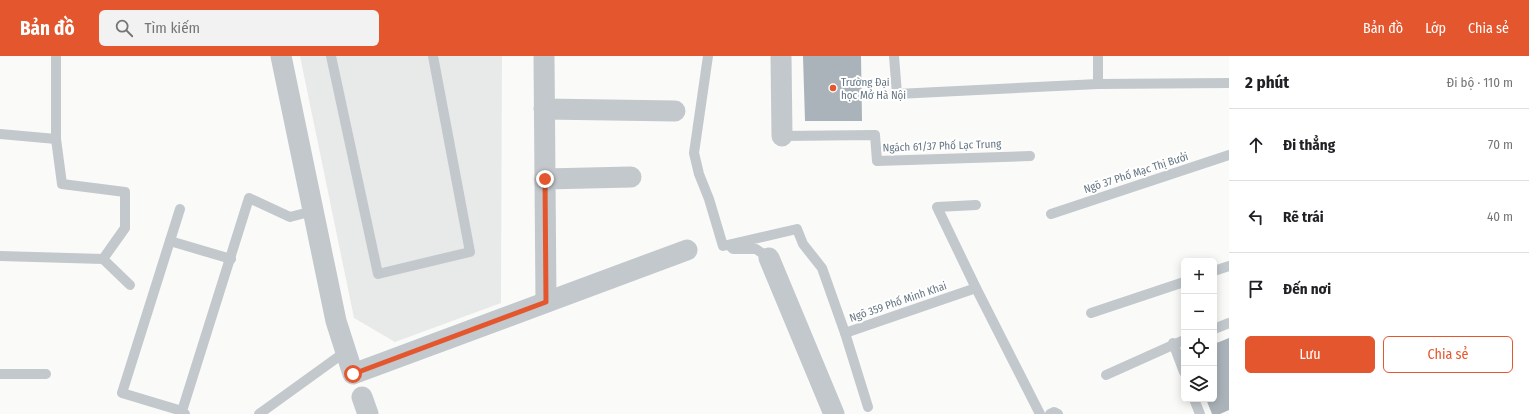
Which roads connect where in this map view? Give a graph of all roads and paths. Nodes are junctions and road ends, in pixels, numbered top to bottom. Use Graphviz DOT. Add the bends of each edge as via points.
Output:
graph roads {
  1 [pos="56,56"];
  2 [pos="281,56"];
  3 [pos="331,56"];
  4 [pos="433,56"];
  5 [pos="544,56"];
  6 [pos="708,56"];
  7 [pos="781,56"];
  8 [pos="894,56"];
  9 [pos="1098,56"];
  10 [pos="1229,83"];
  11 [pos="1098,84"];
  12 [pos="544,109"];
  13 [pos="675,111"];
  14 [pos="0,134"];
  15 [pos="782,136"];
  16 [pos="56,139"];
  17 [pos="1229,155"];
  18 [pos="1030,156"];
  19 [pos="631,177"];
  20 [pos="545,179"];
  21 [pos="976,205"];
  22 [pos="180,209"];
  23 [pos="313,212"];
  24 [pos="1051,214"];
  25 [pos="170,240"];
  26 [pos="728,245"];
  27 [pos="688,250"];
  28 [pos="0,256"];
  29 [pos="769,258"];
  30 [pos="231,259"];
  31 [pos="103,260"];
  32 [pos="1229,266"];
  33 [pos="1217,270"];
  34 [pos="1181,283"];
  35 [pos="130,285"];
  36 [pos="976,288"];
  37 [pos="546,302"];
  38 [pos="1091,313"];
  39 [pos="1229,323"];
  40 [pos="1217,328"];
  41 [pos="845,333"];
  42 [pos="1181,341"];
  43 [pos="1173,343"];
  44 [pos="345,352"];
  45 [pos="1182,366"];
  46 [pos="0,374"];
  47 [pos="46,374"];
  48 [pos="1106,375"];
  49 [pos="1195,402"];
  50 [pos="868,407"];
  51 [pos="183,413"];
  52 [pos="831,413"];
  53 [pos="259,414"];
  54 [pos="1040,414"];
  55 [pos="1050,414"];
  56 [pos="1058,414"];
  57 [pos="1200,414"];
  1 -- 16 [label="lane"];
  2 -- 23 [label="street"];
  3 -- 4 [label="lane" via="378,274 470,252"];
  5 -- 12 [label="street"];
  6 -- 26 [label="lane" via="694,153 723,246"];
  7 -- 15 [label="street"];
  8 -- 11 [label="lane" via="897,94"];
  9 -- 11 [label="lane"];
  10 -- 11 [label="lane"];
  12 -- 13 [label="street"];
  12 -- 20 [label="street"];
  14 -- 16 [label="lane"];
  15 -- 18 [label="lane, Ngách 61/37 Phố Lạc Trung" via="875,135 877,161"];
  16 -- 31 [label="lane" via="62,184 126,192 126,228"];
  17 -- 24 [label="lane, Ngõ 37 Phố Mạc Thị Bưởi"];
  19 -- 20 [label="street"];
  20 -- 37 [label="street"];
  21 -- 36 [label="lane" via="937,207"];
  22 -- 25 [label="lane"];
  23 -- 30 [label="lane" via="290,218 249,198"];
  23 -- 44 [label="street"];
  25 -- 30 [label="lane"];
  25 -- 51 [label="lane" via="122,393"];
  26 -- 29 [label="lane" via="733,249 756,249"];
  26 -- 41 [label="lane, Ngõ 359 Phố Minh Khai" via="797,229 803,244 822,268"];
  27 -- 37 [label="street"];
  28 -- 31 [label="lane"];
  29 -- 52 [label="street"];
  30 -- 51 [label="lane"];
  31 -- 35 [label="lane"];
  32 -- 33 [label="lane"];
  34 -- 38 [label="lane"];
  36 -- 41 [label="lane, Ngõ 359 Phố Minh Khai"];
  36 -- 54 [label="lane"];
  37 -- 44 [label="street" via="353,374"];
  39 -- 40 [label="lane"];
  41 -- 50 [label="lane"];
  42 -- 43 [label="lane"];
  43 -- 45 [label="lane"];
  43 -- 48 [label="lane"];
  44 -- 53 [label="lane"];
  46 -- 47 [label="lane"];
  49 -- 57 [label="lane"];
  55 -- 56 [label="lane"];
}
